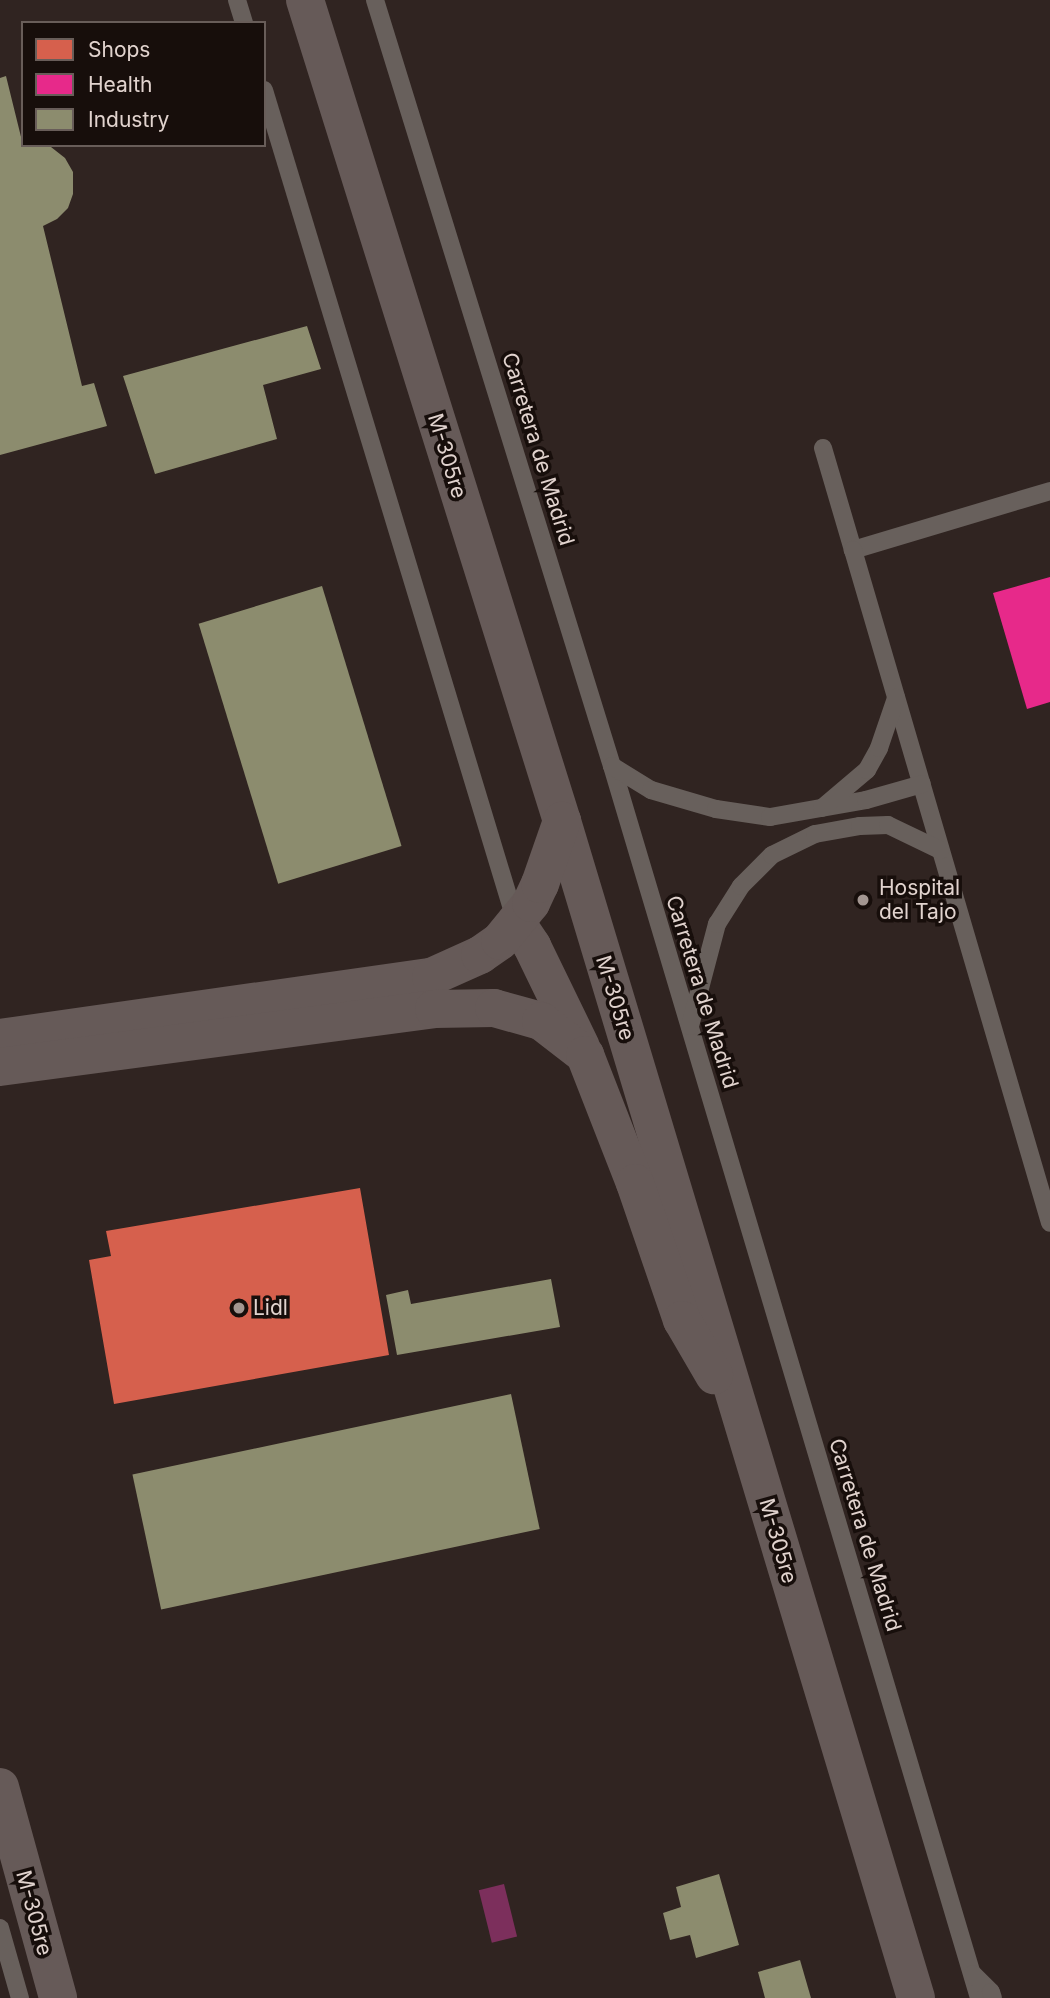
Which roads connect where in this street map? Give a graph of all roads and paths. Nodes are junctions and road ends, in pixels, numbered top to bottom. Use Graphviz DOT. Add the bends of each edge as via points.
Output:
graph roads {
  1 [pos="237,0"];
  2 [pos="305,0"];
  3 [pos="375,0"];
  4 [pos="243,21"];
  5 [pos="266,102"];
  6 [pos="269,120"];
  7 [pos="822,447"];
  8 [pos="1050,491"];
  9 [pos="853,550"];
  10 [pos="896,698"];
  11 [pos="612,766"];
  12 [pos="922,784"];
  13 [pos="821,809"];
  14 [pos="562,821"];
  15 [pos="940,850"];
  16 [pos="516,922"];
  17 [pos="689,1030"];
  18 [pos="0,1038"];
  19 [pos="585,1055"];
  20 [pos="0,1067"];
  21 [pos="1050,1223"];
  22 [pos="744,1425"];
  23 [pos="0,1787"];
  24 [pos="0,1928"];
  25 [pos="972,1973"];
  26 [pos="20,1998"];
  27 [pos="58,1998"];
  28 [pos="916,1998"];
  29 [pos="979,1998"];
  30 [pos="993,1998"];
  1 -- 4 [label="lane"];
  2 -- 14 [label="main road, M-305re"];
  3 -- 11 [label="lane, Carretera de Madrid"];
  5 -- 6 [label="lane"];
  6 -- 16 [label="lane"];
  7 -- 9 [label="lane"];
  8 -- 9 [label="lane"];
  9 -- 10 [label="lane"];
  10 -- 12 [label="lane"];
  10 -- 13 [label="lane" via="879,748 866,770"];
  11 -- 13 [label="lane" via="651,790 716,809 770,817"];
  11 -- 17 [label="lane, Carretera de Madrid"];
  12 -- 13 [label="lane"];
  12 -- 15 [label="lane"];
  14 -- 16 [label="main road" via="540,884"];
  14 -- 22 [label="main road, M-305re"];
  15 -- 17 [label="lane" via="888,825 815,834 772,855 741,887 718,924"];
  15 -- 21 [label="lane"];
  16 -- 18 [label="main road" via="480,955 431,977"];
  16 -- 19 [label="main road"];
  17 -- 25 [label="lane, Carretera de Madrid"];
  19 -- 20 [label="main road" via="541,1021 494,1008 434,1009"];
  19 -- 22 [label="main road" via="682,1320"];
  22 -- 28 [label="main road, M-305re"];
  23 -- 27 [label="main road, M-305re"];
  24 -- 26 [label="lane"];
  25 -- 29 [label="lane, Carretera de Madrid"];
  25 -- 30 [label="lane"];
}
